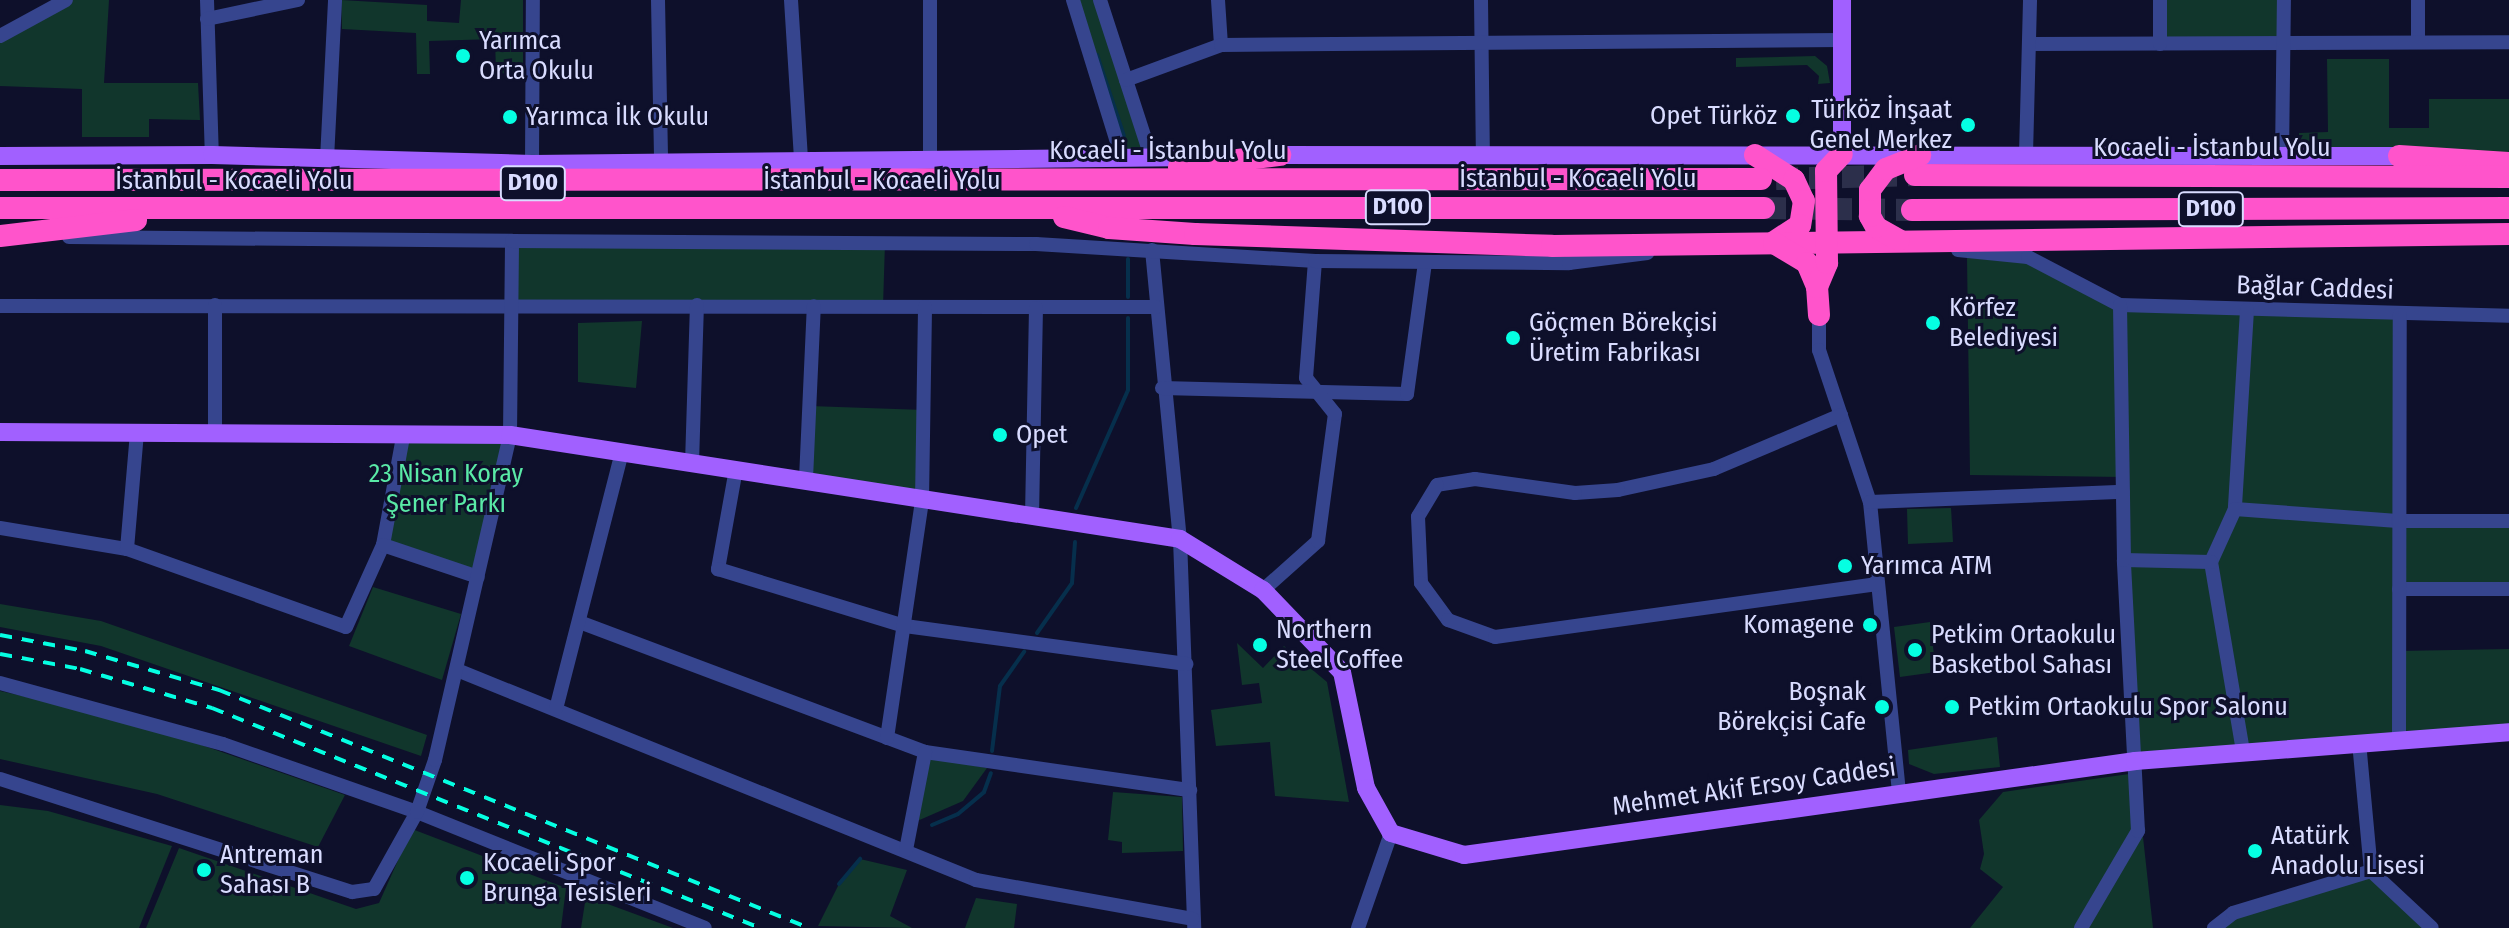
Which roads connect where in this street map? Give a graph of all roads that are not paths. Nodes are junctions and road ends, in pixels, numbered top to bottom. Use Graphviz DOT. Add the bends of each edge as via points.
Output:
graph roads {
  1 [pos="66,0"];
  2 [pos="207,0"];
  3 [pos="298,0"];
  4 [pos="335,0"];
  5 [pos="533,0"];
  6 [pos="658,0"];
  7 [pos="791,0"];
  8 [pos="930,0"];
  9 [pos="1073,0"];
  10 [pos="1100,0"];
  11 [pos="1218,0"];
  12 [pos="1481,0"];
  13 [pos="1842,0"];
  14 [pos="2030,0"];
  15 [pos="2160,0"];
  16 [pos="2284,0"];
  17 [pos="2418,0"];
  18 [pos="50,4"];
  19 [pos="207,19"];
  20 [pos="0,36"];
  21 [pos="1843,40"];
  22 [pos="2418,42"];
  23 [pos="2509,42"];
  24 [pos="1482,43"];
  25 [pos="2281,43"];
  26 [pos="2029,44"];
  27 [pos="2160,44"];
  28 [pos="1221,45"];
  29 [pos="1126,80"];
  30 [pos="1842,154"];
  31 [pos="2026,154"];
  32 [pos="212,155"];
  33 [pos="1280,155"];
  34 [pos="1483,155"];
  35 [pos="1755,155"];
  36 [pos="0,156"];
  37 [pos="2399,156"];
  38 [pos="2509,156"];
  39 [pos="1151,157"];
  40 [pos="2282,157"];
  41 [pos="1122,158"];
  42 [pos="327,159"];
  43 [pos="930,159"];
  44 [pos="801,160"];
  45 [pos="661,163"];
  46 [pos="2509,163"];
  47 [pos="532,164"];
  48 [pos="1917,165"];
  49 [pos="2509,177"];
  50 [pos="1761,179"];
  51 [pos="0,180"];
  52 [pos="1066,180"];
  53 [pos="0,208"];
  54 [pos="1764,208"];
  55 [pos="2509,208"];
  56 [pos="221,209"];
  57 [pos="1032,209"];
  58 [pos="1912,210"];
  59 [pos="2509,234"];
  60 [pos="0,236"];
  61 [pos="25,236"];
  62 [pos="512,241"];
  63 [pos="1719,242"];
  64 [pos="1905,242"];
  65 [pos="1773,243"];
  66 [pos="1837,249"];
  67 [pos="1152,250"];
  68 [pos="1315,261"];
  69 [pos="1425,262"];
  70 [pos="1817,287"];
  71 [pos="513,303"];
  72 [pos="215,305"];
  73 [pos="697,305"];
  74 [pos="2120,305"];
  75 [pos="0,306"];
  76 [pos="814,306"];
  77 [pos="925,307"];
  78 [pos="1156,307"];
  79 [pos="1036,308"];
  80 [pos="2247,310"];
  81 [pos="1819,315"];
  82 [pos="2400,315"];
  83 [pos="2509,316"];
  84 [pos="1162,388"];
  85 [pos="1317,392"];
  86 [pos="1841,415"];
  87 [pos="0,432"];
  88 [pos="137,433"];
  89 [pos="215,434"];
  90 [pos="510,435"];
  91 [pos="403,437"];
  92 [pos="622,452"];
  93 [pos="692,463"];
  94 [pos="736,469"];
  95 [pos="806,479"];
  96 [pos="2123,492"];
  97 [pos="922,500"];
  98 [pos="1870,502"];
  99 [pos="2235,509"];
  100 [pos="1032,516"];
  101 [pos="2398,521"];
  102 [pos="2509,521"];
  103 [pos="0,528"];
  104 [pos="1180,539"];
  105 [pos="383,545"];
  106 [pos="127,549"];
  107 [pos="2124,560"];
  108 [pos="2211,562"];
  109 [pos="478,577"];
  110 [pos="1877,584"];
  111 [pos="2399,589"];
  112 [pos="2509,589"];
  113 [pos="1263,590"];
  114 [pos="582,623"];
  115 [pos="905,626"];
  116 [pos="1186,664"];
  117 [pos="457,670"];
  118 [pos="0,683"];
  119 [pos="556,709"];
  120 [pos="2509,732"];
  121 [pos="887,738"];
  122 [pos="2399,739"];
  123 [pos="2359,742"];
  124 [pos="2243,751"];
  125 [pos="925,752"];
  126 [pos="2135,761"];
  127 [pos="0,779"];
  128 [pos="1190,790"];
  129 [pos="1899,791"];
  130 [pos="417,812"];
  131 [pos="1391,833"];
  132 [pos="906,850"];
  133 [pos="2371,871"];
  134 [pos="1194,924"];
  135 [pos="705,928"];
  136 [pos="1358,928"];
  137 [pos="2081,928"];
  138 [pos="2214,928"];
  139 [pos="2432,928"];
  1 -- 18 [label="street"];
  2 -- 19 [label="street"];
  3 -- 19 [label="street"];
  4 -- 42 [label="street"];
  5 -- 47 [label="street"];
  6 -- 45 [label="street"];
  7 -- 44 [label="street"];
  8 -- 43 [label="street"];
  9 -- 41 [label="street"];
  10 -- 29 [label="street"];
  11 -- 28 [label="street"];
  12 -- 24 [label="street"];
  13 -- 21 [label="main road"];
  14 -- 26 [label="street"];
  15 -- 27 [label="street"];
  16 -- 25 [label="street"];
  17 -- 22 [label="street"];
  18 -- 20 [label="street"];
  19 -- 32 [label="street"];
  21 -- 24 [label="street"];
  21 -- 30 [label="main road"];
  22 -- 23 [label="street"];
  22 -- 25 [label="street"];
  24 -- 28 [label="street"];
  24 -- 34 [label="street"];
  25 -- 27 [label="street"];
  25 -- 40 [label="street"];
  26 -- 27 [label="street"];
  26 -- 31 [label="street"];
  28 -- 29 [label="street"];
  29 -- 39 [label="street"];
  30 -- 35 [label="main road"];
  30 -- 48 [label="main road"];
  30 -- 66 [label="highway" via="1826,171"];
  31 -- 40 [label="main road"];
  31 -- 48 [label="main road"];
  32 -- 36 [label="main road"];
  32 -- 42 [label="main road"];
  33 -- 34 [label="main road"];
  33 -- 39 [label="main road"];
  33 -- 52 [label="highway"];
  34 -- 35 [label="main road"];
  35 -- 65 [label="highway" via="1794,180 1804,201 1800,225"];
  37 -- 38 [label="main road"];
  37 -- 40 [label="main road"];
  37 -- 46 [label="highway"];
  39 -- 41 [label="main road"];
  41 -- 43 [label="main road"];
  42 -- 47 [label="main road"];
  43 -- 44 [label="main road"];
  44 -- 45 [label="main road"];
  45 -- 47 [label="main road"];
  48 -- 49 [label="highway, Kocaeli - İstanbul Yolu / D100"];
  48 -- 64 [label="highway" via="1886,169 1870,190 1870,216 1876,227"];
  50 -- 52 [label="highway, Kocaeli - İstanbul Yolu / D100"];
  51 -- 52 [label="highway, Kocaeli - İstanbul Yolu / D100"];
  53 -- 56 [label="highway, İstanbul - Kocaeli Yolu / D100"];
  54 -- 57 [label="highway, İstanbul - Kocaeli Yolu / D100"];
  55 -- 58 [label="highway, D100"];
  56 -- 57 [label="highway, İstanbul - Kocaeli Yolu / D100"];
  56 -- 61 [label="highway"];
  57 -- 63 [label="highway" via="1109,228 1195,234 1552,246"];
  59 -- 64 [label="highway"];
  60 -- 61 [label="highway"];
  61 -- 62 [label="street"];
  62 -- 67 [label="street" via="1036,244"];
  62 -- 71 [label="street"];
  63 -- 65 [label="highway"];
  63 -- 69 [label="street" via="1569,263"];
  64 -- 66 [label="highway" via="1862,251"];
  64 -- 74 [label="street" via="2028,257"];
  65 -- 66 [label="highway"];
  65 -- 70 [label="highway" via="1807,263"];
  66 -- 70 [label="highway"];
  66 -- 81 [label="highway"];
  67 -- 68 [label="street"];
  67 -- 78 [label="street"];
  68 -- 69 [label="street"];
  68 -- 85 [label="street" via="1306,378"];
  69 -- 85 [label="street" via="1407,394"];
  70 -- 81 [label="highway"];
  71 -- 72 [label="street"];
  71 -- 73 [label="street"];
  71 -- 90 [label="street"];
  72 -- 75 [label="street"];
  72 -- 89 [label="street"];
  73 -- 76 [label="street"];
  73 -- 93 [label="street"];
  74 -- 80 [label="street, Bağlar Caddesi"];
  74 -- 96 [label="street"];
  76 -- 77 [label="street"];
  76 -- 95 [label="street"];
  77 -- 79 [label="street"];
  77 -- 97 [label="street"];
  78 -- 79 [label="street"];
  78 -- 84 [label="street"];
  79 -- 100 [label="street"];
  80 -- 82 [label="street, Bağlar Caddesi"];
  80 -- 99 [label="street"];
  81 -- 86 [label="street" via="1819,350"];
  82 -- 83 [label="street, Bağlar Caddesi"];
  82 -- 101 [label="street"];
  84 -- 85 [label="street"];
  84 -- 104 [label="street"];
  85 -- 113 [label="street" via="1335,414 1318,541"];
  86 -- 98 [label="street"];
  86 -- 110 [label="street" via="1714,469 1618,490 1575,493 1475,479 1437,485 1418,517 1421,583 1448,620 1495,637"];
  87 -- 88 [label="main road"];
  88 -- 89 [label="main road"];
  88 -- 106 [label="street"];
  89 -- 91 [label="main road"];
  90 -- 91 [label="main road"];
  90 -- 92 [label="main road"];
  90 -- 109 [label="street"];
  91 -- 105 [label="street"];
  92 -- 93 [label="main road"];
  92 -- 114 [label="street"];
  93 -- 94 [label="main road"];
  94 -- 95 [label="main road"];
  94 -- 115 [label="street" via="718,569"];
  95 -- 97 [label="main road"];
  96 -- 98 [label="street"];
  96 -- 107 [label="street"];
  97 -- 100 [label="main road"];
  97 -- 115 [label="street"];
  98 -- 110 [label="street"];
  99 -- 101 [label="street"];
  99 -- 108 [label="street"];
  100 -- 104 [label="main road"];
  101 -- 102 [label="street"];
  101 -- 111 [label="street"];
  103 -- 106 [label="street"];
  104 -- 113 [label="main road"];
  104 -- 116 [label="street"];
  105 -- 106 [label="street" via="346,627"];
  105 -- 109 [label="street"];
  107 -- 108 [label="street"];
  107 -- 126 [label="street"];
  108 -- 124 [label="street"];
  109 -- 117 [label="street"];
  110 -- 129 [label="street"];
  111 -- 112 [label="street"];
  111 -- 122 [label="street"];
  113 -- 131 [label="main road" via="1342,672 1366,788"];
  114 -- 119 [label="street"];
  114 -- 121 [label="street"];
  115 -- 116 [label="street"];
  115 -- 121 [label="street"];
  116 -- 128 [label="street"];
  117 -- 119 [label="street"];
  117 -- 130 [label="street"];
  118 -- 130 [label="street" via="133,716"];
  119 -- 132 [label="street"];
  120 -- 122 [label="main road, Mehmet Akif Ersoy Caddesi"];
  121 -- 125 [label="street"];
  122 -- 123 [label="main road, Mehmet Akif Ersoy Caddesi"];
  123 -- 124 [label="main road, Mehmet Akif Ersoy Caddesi"];
  123 -- 133 [label="street"];
  124 -- 126 [label="main road, Mehmet Akif Ersoy Caddesi"];
  125 -- 128 [label="street"];
  125 -- 132 [label="street"];
  126 -- 129 [label="main road, Mehmet Akif Ersoy Caddesi"];
  126 -- 137 [label="street" via="2138,831"];
  127 -- 130 [label="street" via="360,894 374,889"];
  128 -- 134 [label="street"];
  129 -- 131 [label="main road, Mehmet Akif Ersoy Caddesi" via="1464,855"];
  130 -- 135 [label="street"];
  131 -- 136 [label="street"];
  132 -- 134 [label="street" via="976,880"];
  133 -- 138 [label="street" via="2233,913"];
  133 -- 139 [label="street"];
}
